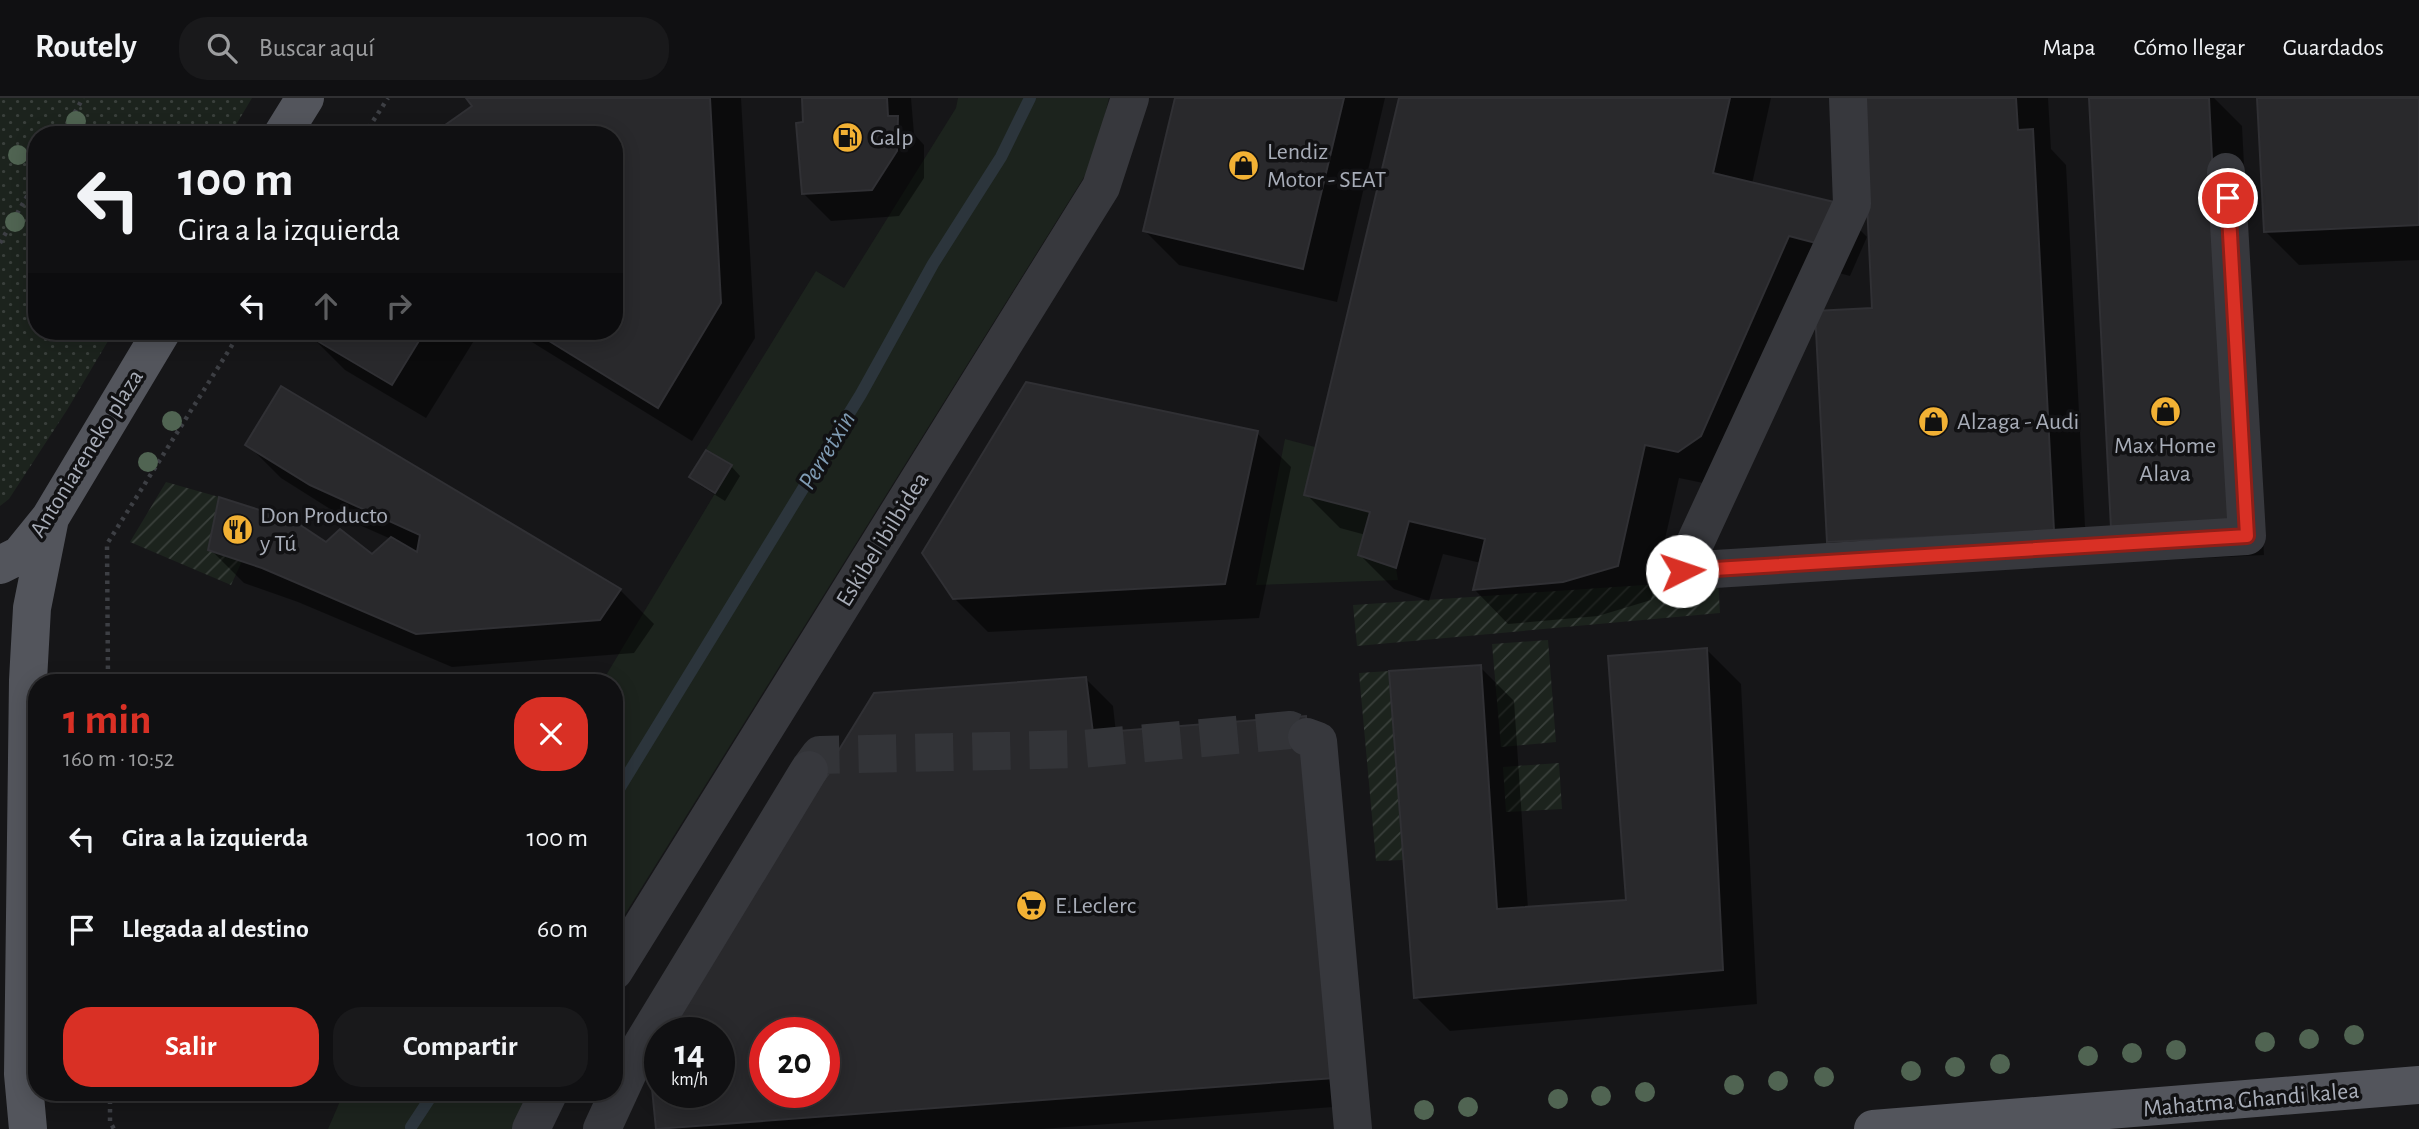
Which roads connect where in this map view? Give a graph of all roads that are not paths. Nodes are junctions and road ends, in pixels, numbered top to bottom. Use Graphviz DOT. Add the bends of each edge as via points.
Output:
graph roads {
  1 [pos="305,98"];
  2 [pos="1130,98"];
  3 [pos="1848,98"];
  4 [pos="288,126"];
  5 [pos="2227,172"];
  6 [pos="157,340"];
  7 [pos="50,518"];
  8 [pos="0,565"];
  9 [pos="28,674"];
  10 [pos="28,680"];
  11 [pos="1307,737"];
  12 [pos="809,770"];
  13 [pos="623,957"];
  14 [pos="623,1083"];
  15 [pos="2419,1085"];
  16 [pos="545,1101"];
  17 [pos="615,1101"];
  18 [pos="28,1129"];
  19 [pos="531,1129"];
  20 [pos="602,1129"];
  21 [pos="1353,1129"];
  22 [pos="1873,1129"];
  1 -- 4 [label="main road"];
  2 -- 13 [label="street, Eskibel ibilbidea" via="1101,187"];
  3 -- 5 [label="street" via="1852,204 1682,571 2247,536"];
  6 -- 7 [label="main road, Antoniareneko plaza"];
  7 -- 8 [label="main road, Antoniareneko plaza" via="20,555"];
  7 -- 9 [label="main road" via="32,608"];
  10 -- 18 [label="main road" via="23,1074"];
  11 -- 21 [label="street" via="1318,741"];
  12 -- 14 [label="street"];
  15 -- 22 [label="main road, Mahatma Ghandi kalea"];
  16 -- 19 [label="street"];
  17 -- 20 [label="street"];
}
